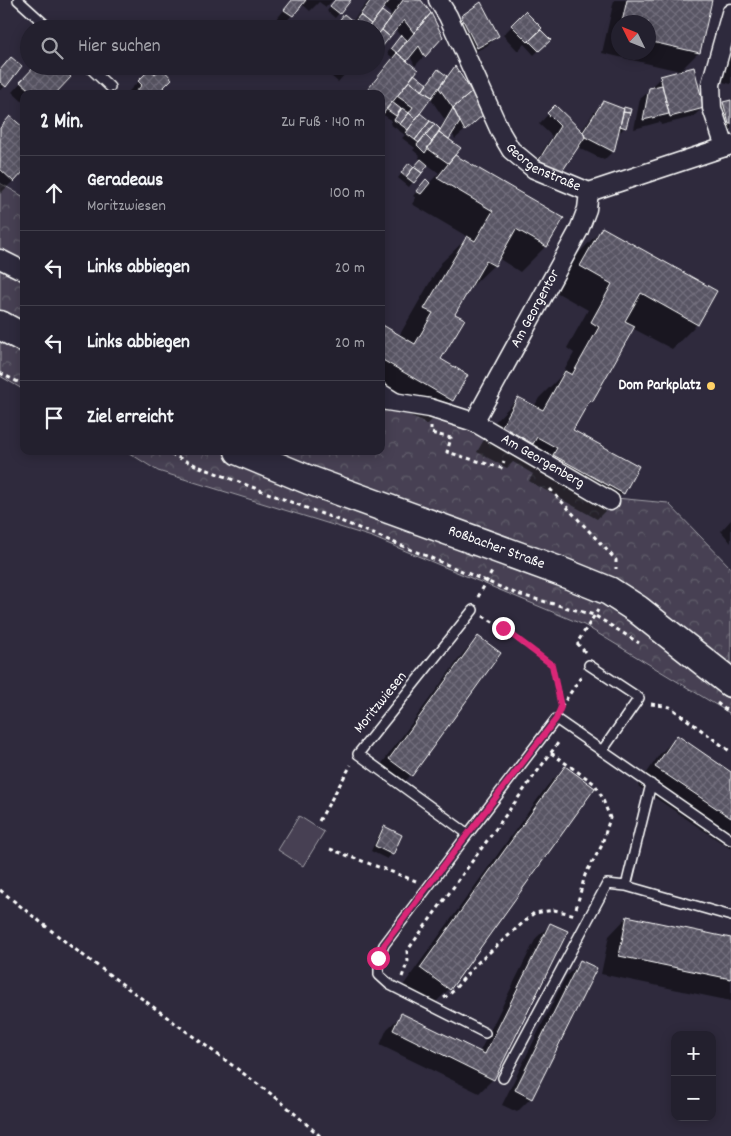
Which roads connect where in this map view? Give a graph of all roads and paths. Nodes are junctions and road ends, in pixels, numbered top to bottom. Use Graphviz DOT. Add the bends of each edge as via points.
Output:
graph roads {
  1 [pos="18,0"];
  2 [pos="438,0"];
  3 [pos="731,13"];
  4 [pos="40,20"];
  5 [pos="97,75"];
  6 [pos="110,87"];
  7 [pos="728,146"];
  8 [pos="589,192"];
  9 [pos="0,259"];
  10 [pos="20,269"];
  11 [pos="0,325"];
  12 [pos="20,336"];
  13 [pos="0,373"];
  14 [pos="20,383"];
  15 [pos="385,391"];
  16 [pos="385,401"];
  17 [pos="405,404"];
  18 [pos="430,408"];
  19 [pos="474,422"];
  20 [pos="172,455"];
  21 [pos="249,455"];
  22 [pos="529,456"];
  23 [pos="544,482"];
  24 [pos="610,501"];
  25 [pos="501,550"];
  26 [pos="616,560"];
  27 [pos="486,581"];
  28 [pos="473,610"];
  29 [pos="645,646"];
  30 [pos="590,665"];
  31 [pos="723,692"];
  32 [pos="636,701"];
  33 [pos="731,714"];
  34 [pos="556,719"];
  35 [pos="562,737"];
  36 [pos="602,751"];
  37 [pos="731,752"];
  38 [pos="551,753"];
  39 [pos="358,754"];
  40 [pos="650,784"];
  41 [pos="319,821"];
  42 [pos="468,834"];
  43 [pos="731,840"];
  44 [pos="330,849"];
  45 [pos="428,886"];
  46 [pos="626,886"];
  47 [pos="0,890"];
  48 [pos="575,914"];
  49 [pos="731,916"];
  50 [pos="588,920"];
  51 [pos="398,990"];
  52 [pos="431,1006"];
  53 [pos="485,1033"];
  54 [pos="503,1078"];
  55 [pos="320,1136"];
  1 -- 4 [label="lane"];
  2 -- 8 [label="street, Georgenstraße" via="512,150 534,168"];
  3 -- 7 [label="street" via="711,84 712,108"];
  5 -- 6 [label="lane"];
  7 -- 8 [label="street, Georgenstraße"];
  8 -- 19 [label="street, Am Georgentor" via="579,230"];
  9 -- 10 [label="street"];
  11 -- 12 [label="main road"];
  13 -- 14 [label="path"];
  15 -- 17 [label="lane"];
  16 -- 17 [label="street, Am Georgenberg"];
  17 -- 18 [label="street, Am Georgenberg"];
  18 -- 19 [label="street, Am Georgenberg"];
  18 -- 22 [label="path" via="431,433 451,438 447,452 501,468 507,454 524,461"];
  19 -- 22 [label="street, Am Georgenberg"];
  20 -- 27 [label="path"];
  21 -- 25 [label="main road, Roßbacher Straße"];
  22 -- 24 [label="street, Am Georgenberg"];
  23 -- 26 [label="path"];
  25 -- 27 [label="path"];
  25 -- 31 [label="main road, Roßbacher Straße" via="608,592 637,609"];
  27 -- 28 [label="path"];
  27 -- 29 [label="path" via="517,594 594,616"];
  28 -- 34 [label="path" via="552,665 561,707"];
  28 -- 39 [label="lane, Moritzwiesen"];
  30 -- 32 [label="lane" via="639,698"];
  31 -- 33 [label="path"];
  32 -- 36 [label="lane"];
  32 -- 37 [label="path" via="670,707"];
  34 -- 36 [label="lane"];
  34 -- 42 [label="lane"];
  35 -- 38 [label="path"];
  36 -- 40 [label="lane"];
  38 -- 48 [label="path" via="595,784 610,818 585,875"];
  38 -- 51 [label="path" via="408,951"];
  39 -- 41 [label="path"];
  39 -- 42 [label="lane, Moritzwiesen"];
  40 -- 43 [label="lane"];
  40 -- 46 [label="lane"];
  42 -- 45 [label="lane"];
  44 -- 45 [label="path"];
  45 -- 51 [label="lane" via="378,958 379,975"];
  46 -- 49 [label="lane"];
  46 -- 50 [label="lane" via="607,884"];
  47 -- 55 [label="path" via="278,1099"];
  48 -- 50 [label="path"];
  48 -- 52 [label="path" via="554,910 534,913 474,966 452,992"];
  50 -- 54 [label="lane"];
  51 -- 52 [label="lane"];
  52 -- 53 [label="lane"];
}
